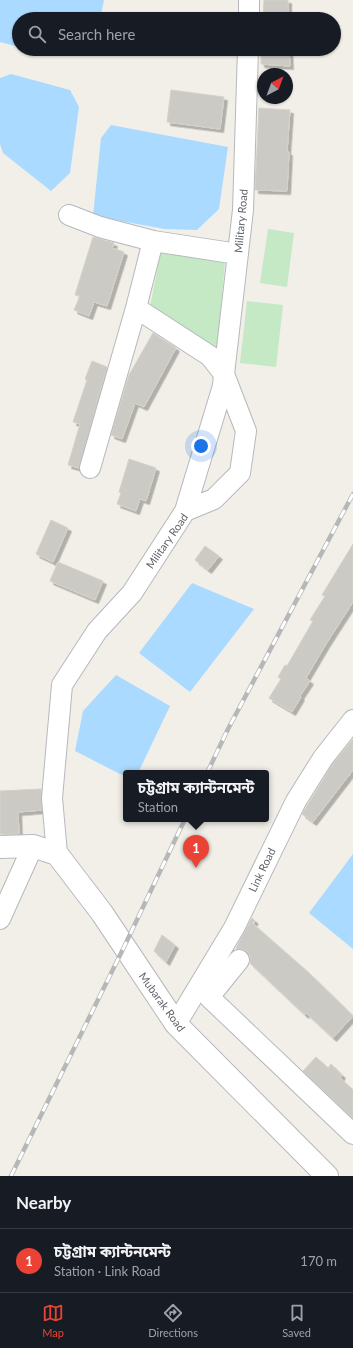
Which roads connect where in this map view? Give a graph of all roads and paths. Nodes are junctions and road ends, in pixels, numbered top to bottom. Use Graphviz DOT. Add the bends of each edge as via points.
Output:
graph roads {
  1 [pos="249,0"];
  2 [pos="249,12"];
  3 [pos="248,56"];
  4 [pos="68,215"];
  5 [pos="153,241"];
  6 [pos="238,254"];
  7 [pos="136,308"];
  8 [pos="224,374"];
  9 [pos="90,468"];
  10 [pos="185,512"];
  11 [pos="353,720"];
  12 [pos="33,846"];
  13 [pos="0,847"];
  14 [pos="57,854"];
  15 [pos="0,918"];
  16 [pos="239,960"];
  17 [pos="176,1024"];
  18 [pos="353,1134"];
  19 [pos="327,1176"];
  1 -- 2 [label="street"];
  3 -- 6 [label="street, Military Road" via="243,210"];
  4 -- 5 [label="street" via="100,227"];
  5 -- 6 [label="street"];
  5 -- 7 [label="street"];
  6 -- 8 [label="street, Military Road"];
  7 -- 8 [label="street" via="210,356"];
  7 -- 9 [label="street"];
  8 -- 10 [label="street" via="223,386"];
  8 -- 10 [label="street, Military Road" via="246,431 240,473 214,499"];
  10 -- 14 [label="street, Military Road" via="132,593 97,631 62,685 52,798"];
  11 -- 17 [label="street, Link Road" via="323,758 296,801 234,928"];
  12 -- 13 [label="street"];
  12 -- 14 [label="street"];
  12 -- 15 [label="street"];
  14 -- 17 [label="street, Mubarak Road" via="102,913"];
  16 -- 18 [label="street" via="209,997"];
  17 -- 19 [label="street, Mubarak Road"];
}
